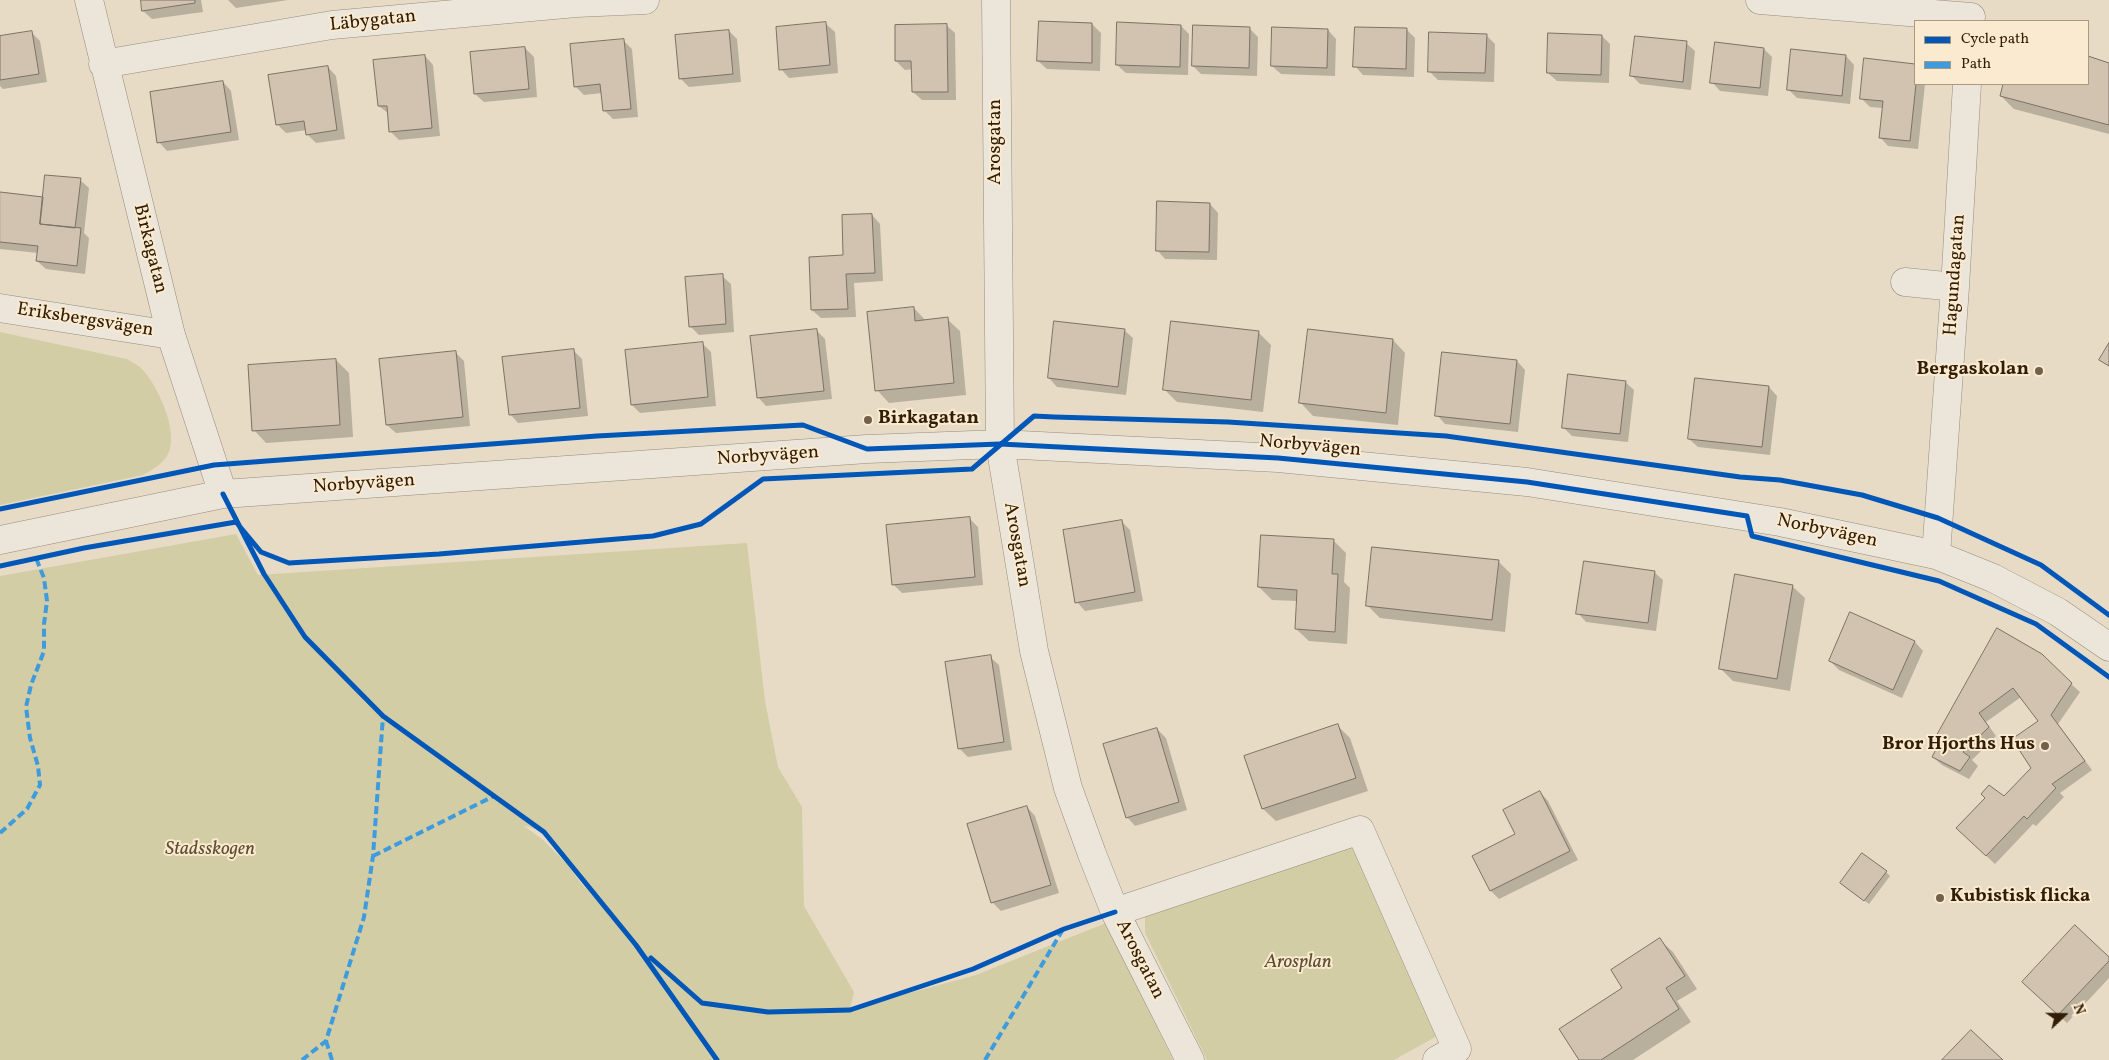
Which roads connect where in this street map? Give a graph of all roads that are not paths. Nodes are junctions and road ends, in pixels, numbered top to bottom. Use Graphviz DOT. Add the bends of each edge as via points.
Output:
graph roads {
  1 [pos="89,0"];
  2 [pos="646,0"];
  3 [pos="996,0"];
  4 [pos="1760,0"];
  5 [pos="1972,13"];
  6 [pos="103,64"];
  7 [pos="1967,85"];
  8 [pos="1905,282"];
  9 [pos="1955,288"];
  10 [pos="0,308"];
  11 [pos="170,335"];
  12 [pos="1000,444"];
  13 [pos="223,494"];
  14 [pos="0,540"];
  15 [pos="1936,555"];
  16 [pos="2109,648"];
  17 [pos="1115,912"];
  18 [pos="1190,1060"];
  19 [pos="1437,1060"];
  1 -- 6 [label="street, Birkagatan"];
  2 -- 6 [label="street, Läbygatan" via="576,3 332,25"];
  3 -- 12 [label="street, Arosgatan"];
  4 -- 5 [label="street"];
  6 -- 11 [label="street, Birkagatan"];
  7 -- 9 [label="street, Hagundagatan"];
  8 -- 9 [label="street"];
  9 -- 15 [label="street, Hagundagatan"];
  10 -- 11 [label="street, Eriksbergsvägen"];
  11 -- 13 [label="street, Birkagatan"];
  12 -- 13 [label="street, Norbyvägen" via="867,449"];
  12 -- 15 [label="street, Norbyvägen" via="1278,458 1527,482 1780,522"];
  12 -- 17 [label="street, Arosgatan" via="1034,652 1068,788"];
  13 -- 14 [label="street, Norbyvägen"];
  15 -- 16 [label="street, Norbyvägen" via="1993,578 2058,612"];
  17 -- 18 [label="street, Arosgatan"];
  17 -- 19 [label="street" via="1360,830 1457,1049"];
}
